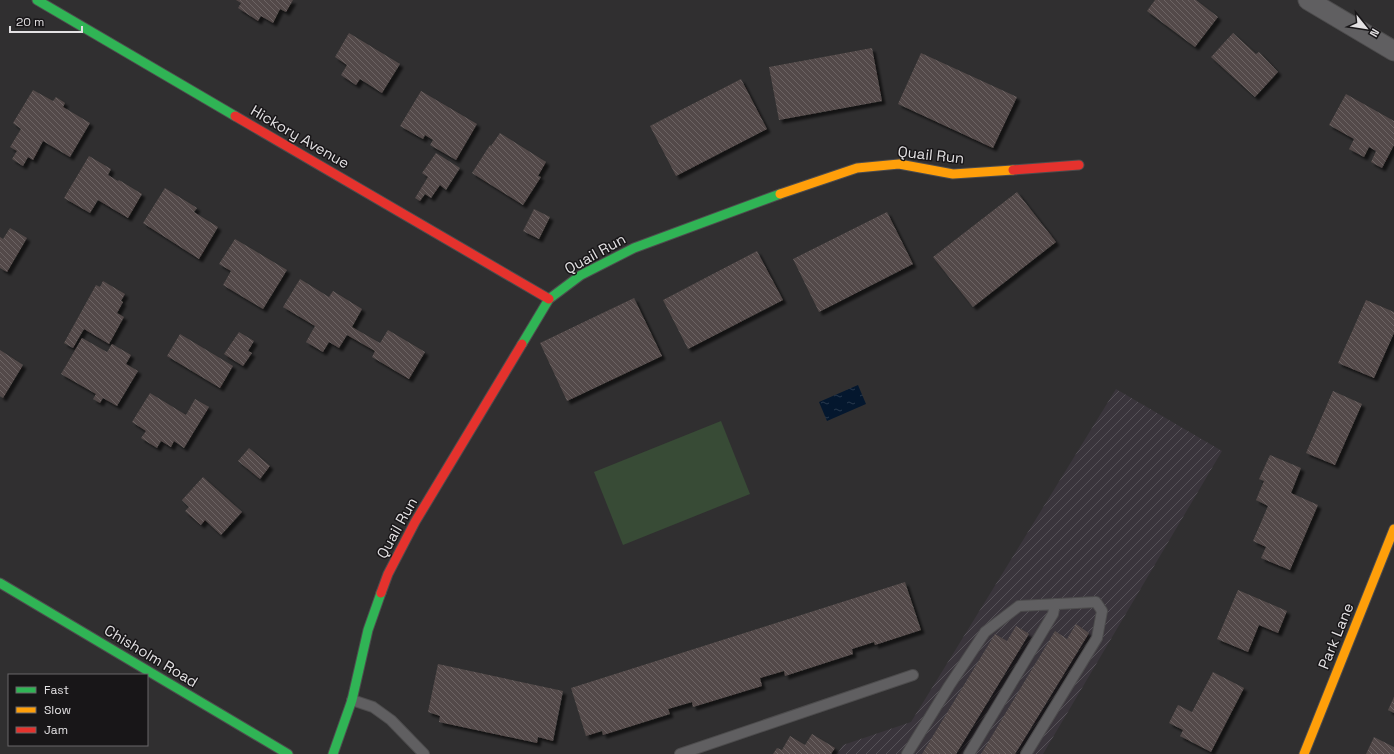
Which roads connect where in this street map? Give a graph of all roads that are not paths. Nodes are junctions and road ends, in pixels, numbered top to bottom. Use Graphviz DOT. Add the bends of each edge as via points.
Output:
graph roads {
  1 [pos="37,0"];
  2 [pos="1308,0"];
  3 [pos="1394,51"];
  4 [pos="1079,164"];
  5 [pos="549,299"];
  6 [pos="1394,529"];
  7 [pos="0,583"];
  8 [pos="1055,604"];
  9 [pos="913,675"];
  10 [pos="352,700"];
  11 [pos="699,751"];
  12 [pos="288,754"];
  13 [pos="333,754"];
  14 [pos="424,754"];
  15 [pos="680,754"];
  16 [pos="907,754"];
  17 [pos="969,754"];
  18 [pos="1026,754"];
  19 [pos="1304,754"];
  1 -- 5 [label="street, Hickory Avenue"];
  2 -- 3 [label="street"];
  4 -- 5 [label="street, Quail Run" via="953,174 899,164 857,168 688,226 634,248 581,275"];
  5 -- 10 [label="street, Quail Run" via="415,522 388,574 368,630"];
  6 -- 19 [label="street, Park Lane"];
  7 -- 12 [label="street, Chisholm Road"];
  8 -- 16 [label="lane" via="1019,606 985,632"];
  8 -- 17 [label="lane" via="1053,614"];
  8 -- 18 [label="lane" via="1096,602 1102,611 1097,638"];
  9 -- 11 [label="lane"];
  10 -- 13 [label="street, Quail Run"];
  10 -- 14 [label="lane" via="373,708 391,720"];
  11 -- 15 [label="lane"];
}
